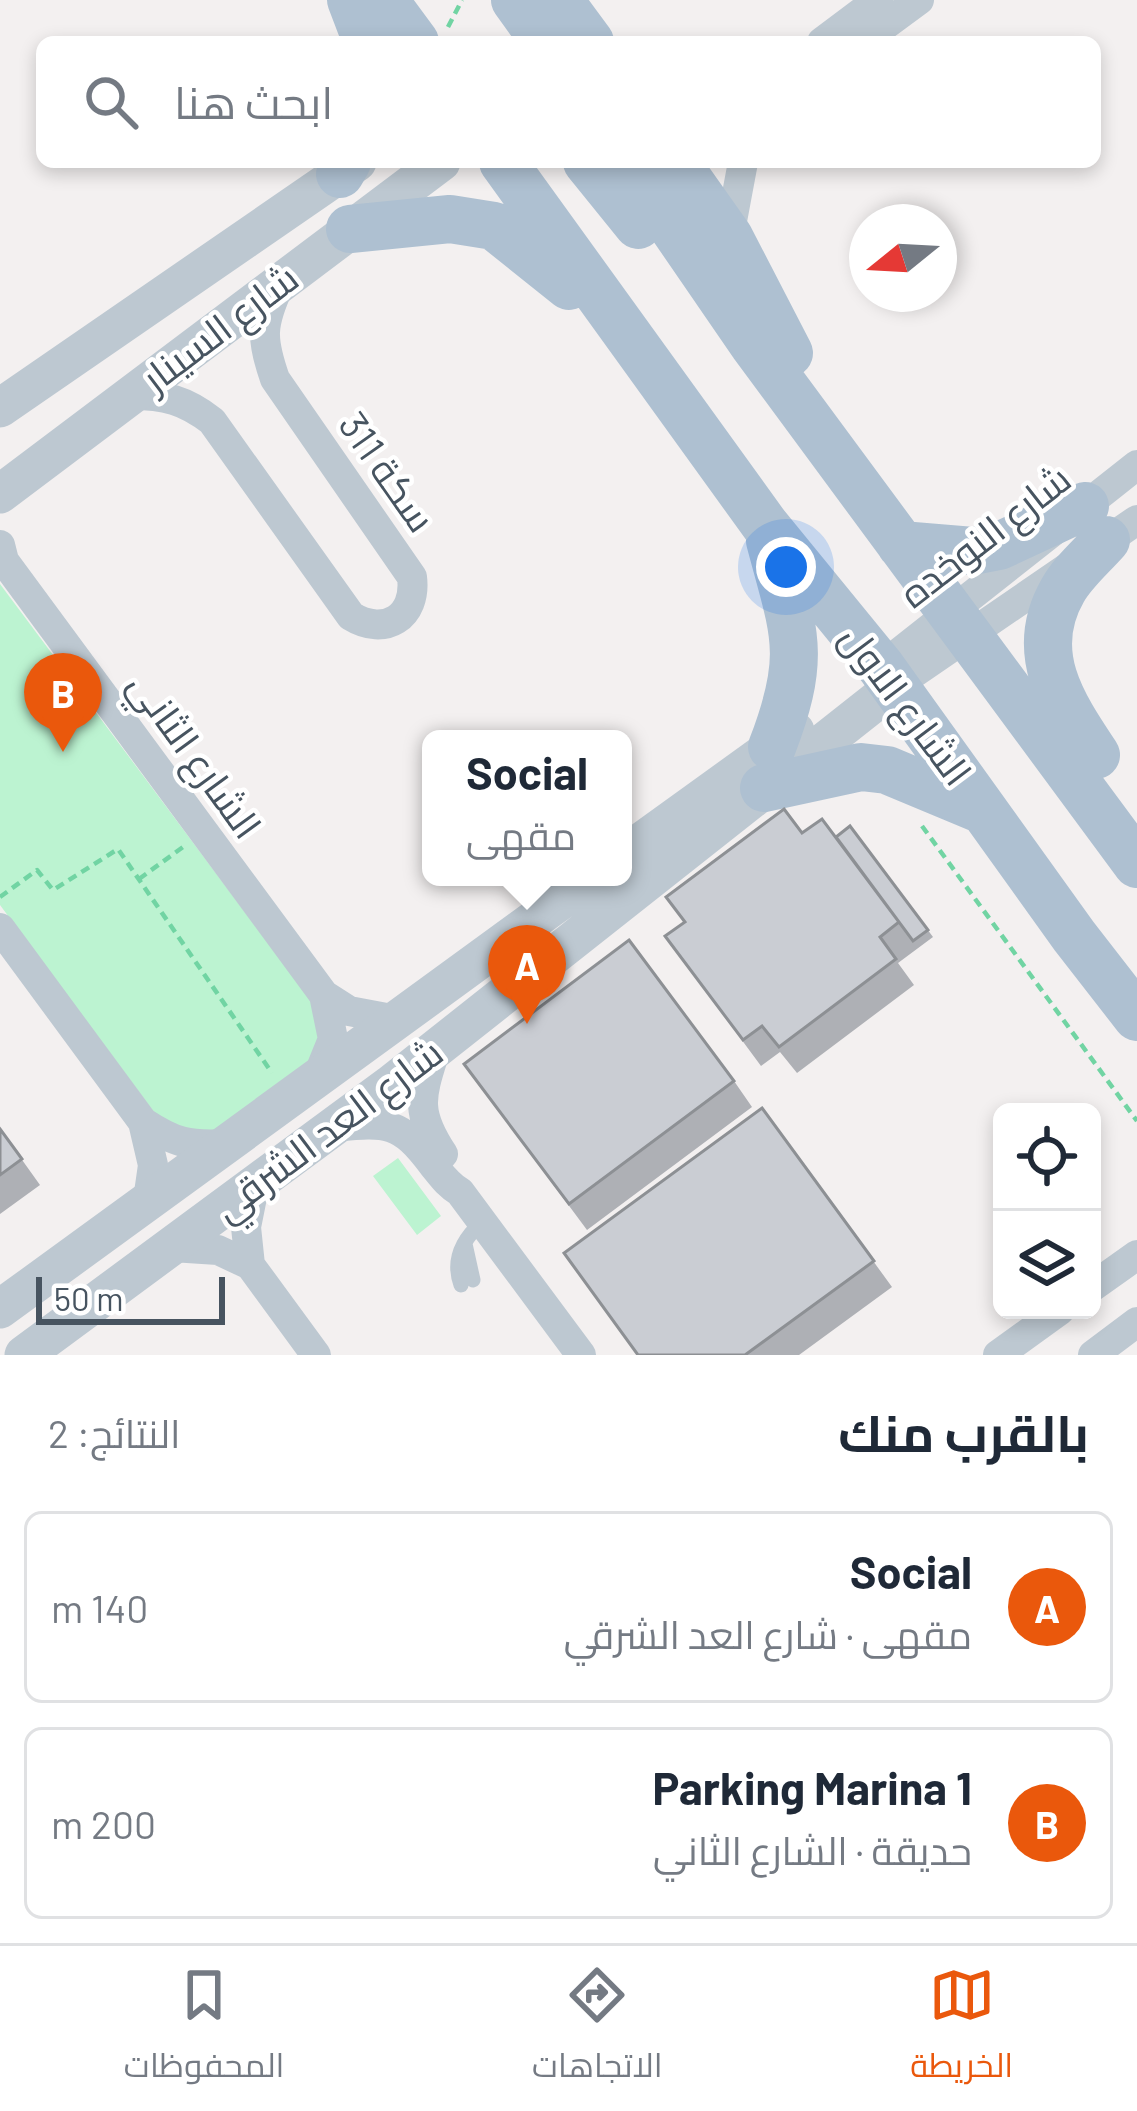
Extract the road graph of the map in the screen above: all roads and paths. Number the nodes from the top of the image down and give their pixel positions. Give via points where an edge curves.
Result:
1 (351, 0) edge
2 (384, 0) edge
3 (462, 0) edge
4 (514, 0) edge
5 (559, 0) edge
6 (878, 0) edge
7 (919, 0) edge
8 (431, 35) edge
9 (365, 36) edge
10 (514, 36) edge
11 (541, 36) edge
12 (586, 36) edge
13 (830, 36) edge
14 (870, 36) edge
15 (345, 168) edge
16 (433, 168) edge
17 (507, 168) edge
18 (592, 168) edge
19 (632, 168) edge
20 (680, 168) edge
21 (742, 168) edge
22 (350, 229) junction
23 (729, 237) junction
24 (279, 286) junction
25 (624, 333) junction
26 (754, 344) junction
27 (131, 395) junction
28 (0, 408) edge
29 (837, 455) junction
30 (1137, 465) edge
31 (1, 496) edge
32 (1109, 522) edge
33 (765, 525) junction
34 (901, 545) junction
35 (1, 555) edge
36 (962, 622) junction
37 (888, 676) junction
38 (768, 767) junction
39 (984, 810) junction
40 (914, 816) dead end
41 (204, 832) junction
42 (1137, 840) edge
43 (632, 850) edge
44 (1137, 865) edge
45 (139, 879) junction
46 (632, 882) edge
47 (581, 886) edge
48 (627, 886) edge
49 (0, 897) edge
50 (0, 928) edge
51 (324, 995) junction
52 (1137, 1017) edge
53 (397, 1020) junction
54 (436, 1048) junction
55 (304, 1087) junction
56 (1137, 1120) edge
57 (143, 1122) junction
58 (334, 1127) junction
59 (226, 1144) junction
60 (254, 1187) junction
61 (460, 1192) junction
62 (148, 1200) junction
63 (473, 1233) junction
64 (172, 1247) junction
65 (1137, 1255) edge
66 (250, 1265) junction
67 (1101, 1281) edge
68 (467, 1282) dead end
69 (0, 1309) edge
70 (1048, 1319) edge
71 (1137, 1322) edge
72 (24, 1355) edge
73 (316, 1355) edge
74 (581, 1355) edge
75 (998, 1355) edge
76 (1093, 1355) edge

1 - 9 main road
2 - 8 main road
3 - 8 path
4 - 10 street
4 - 11 main road
5 - 12 main road
6 - 13 street
7 - 14 street
15 - 28 street, شارع السينار
16 - 22 street, شارع السينار
17 - 25 main road, الشارع الاول
18 - 26 main road via 699,301
19 - 26 main road
20 - 23 main road
21 - 23 street
22 - 24 street, شارع السينار
22 - 25 main road via 450,219 494,226
23 - 29 main road
24 - 27 street, شارع السينار
24 - 27 street, سكة 311 via 264,318 274,379 412,577 414,596 387,625 368,627 351,616 212,422 189,403
25 - 33 main road, الشارع الاول
26 - 29 main road
27 - 31 street, شارع السينار
29 - 34 main road
30 - 32 street, شارع النوخده
32 - 34 main road via 973,551
32 - 36 street, شارع النوخده
32 - 42 main road via 1062,591 1048,662 1061,704 1102,764
33 - 37 main road, الشارع الاول
33 - 38 main road via 796,655
34 - 36 main road
35 - 41 street, الشارع الثاني
36 - 37 street, شارع العد الشرقي
36 - 44 main road
37 - 38 street, شارع العد الشرقي
37 - 39 main road, الشارع الاول
38 - 39 main road via 874,769
38 - 43 street, شارع العد الشرقي
38 - 46 street, شارع العد الشرقي
39 - 52 main road, الشارع الاول
40 - 56 path
41 - 45 path
41 - 51 street, الشارع الثاني
45 - 49 path via 118,848 53,890 37,870
45 - 55 path
47 - 53 street, شارع العد الشرقي
48 - 54 street, شارع العد الشرقي
50 - 57 street
51 - 53 street via 349,1011
51 - 55 street via 333,1040
53 - 55 street, شارع العد الشرقي
54 - 58 street, شارع العد الشرقي
54 - 61 street via 421,1112
55 - 59 street, شارع العد الشرقي
57 - 59 street via 171,1140
57 - 62 street via 153,1165
58 - 60 street, شارع العد الشرقي
58 - 61 street via 402,1130
59 - 62 street, شارع العد الشرقي
60 - 64 street, شارع العد الشرقي
60 - 66 street
61 - 63 street
62 - 69 street, شارع العد الشرقي
63 - 68 lane via 457,1259
63 - 74 street
64 - 66 street via 218,1250
64 - 72 street, شارع العد الشرقي
65 - 67 street
66 - 73 street
70 - 75 street
71 - 76 street

